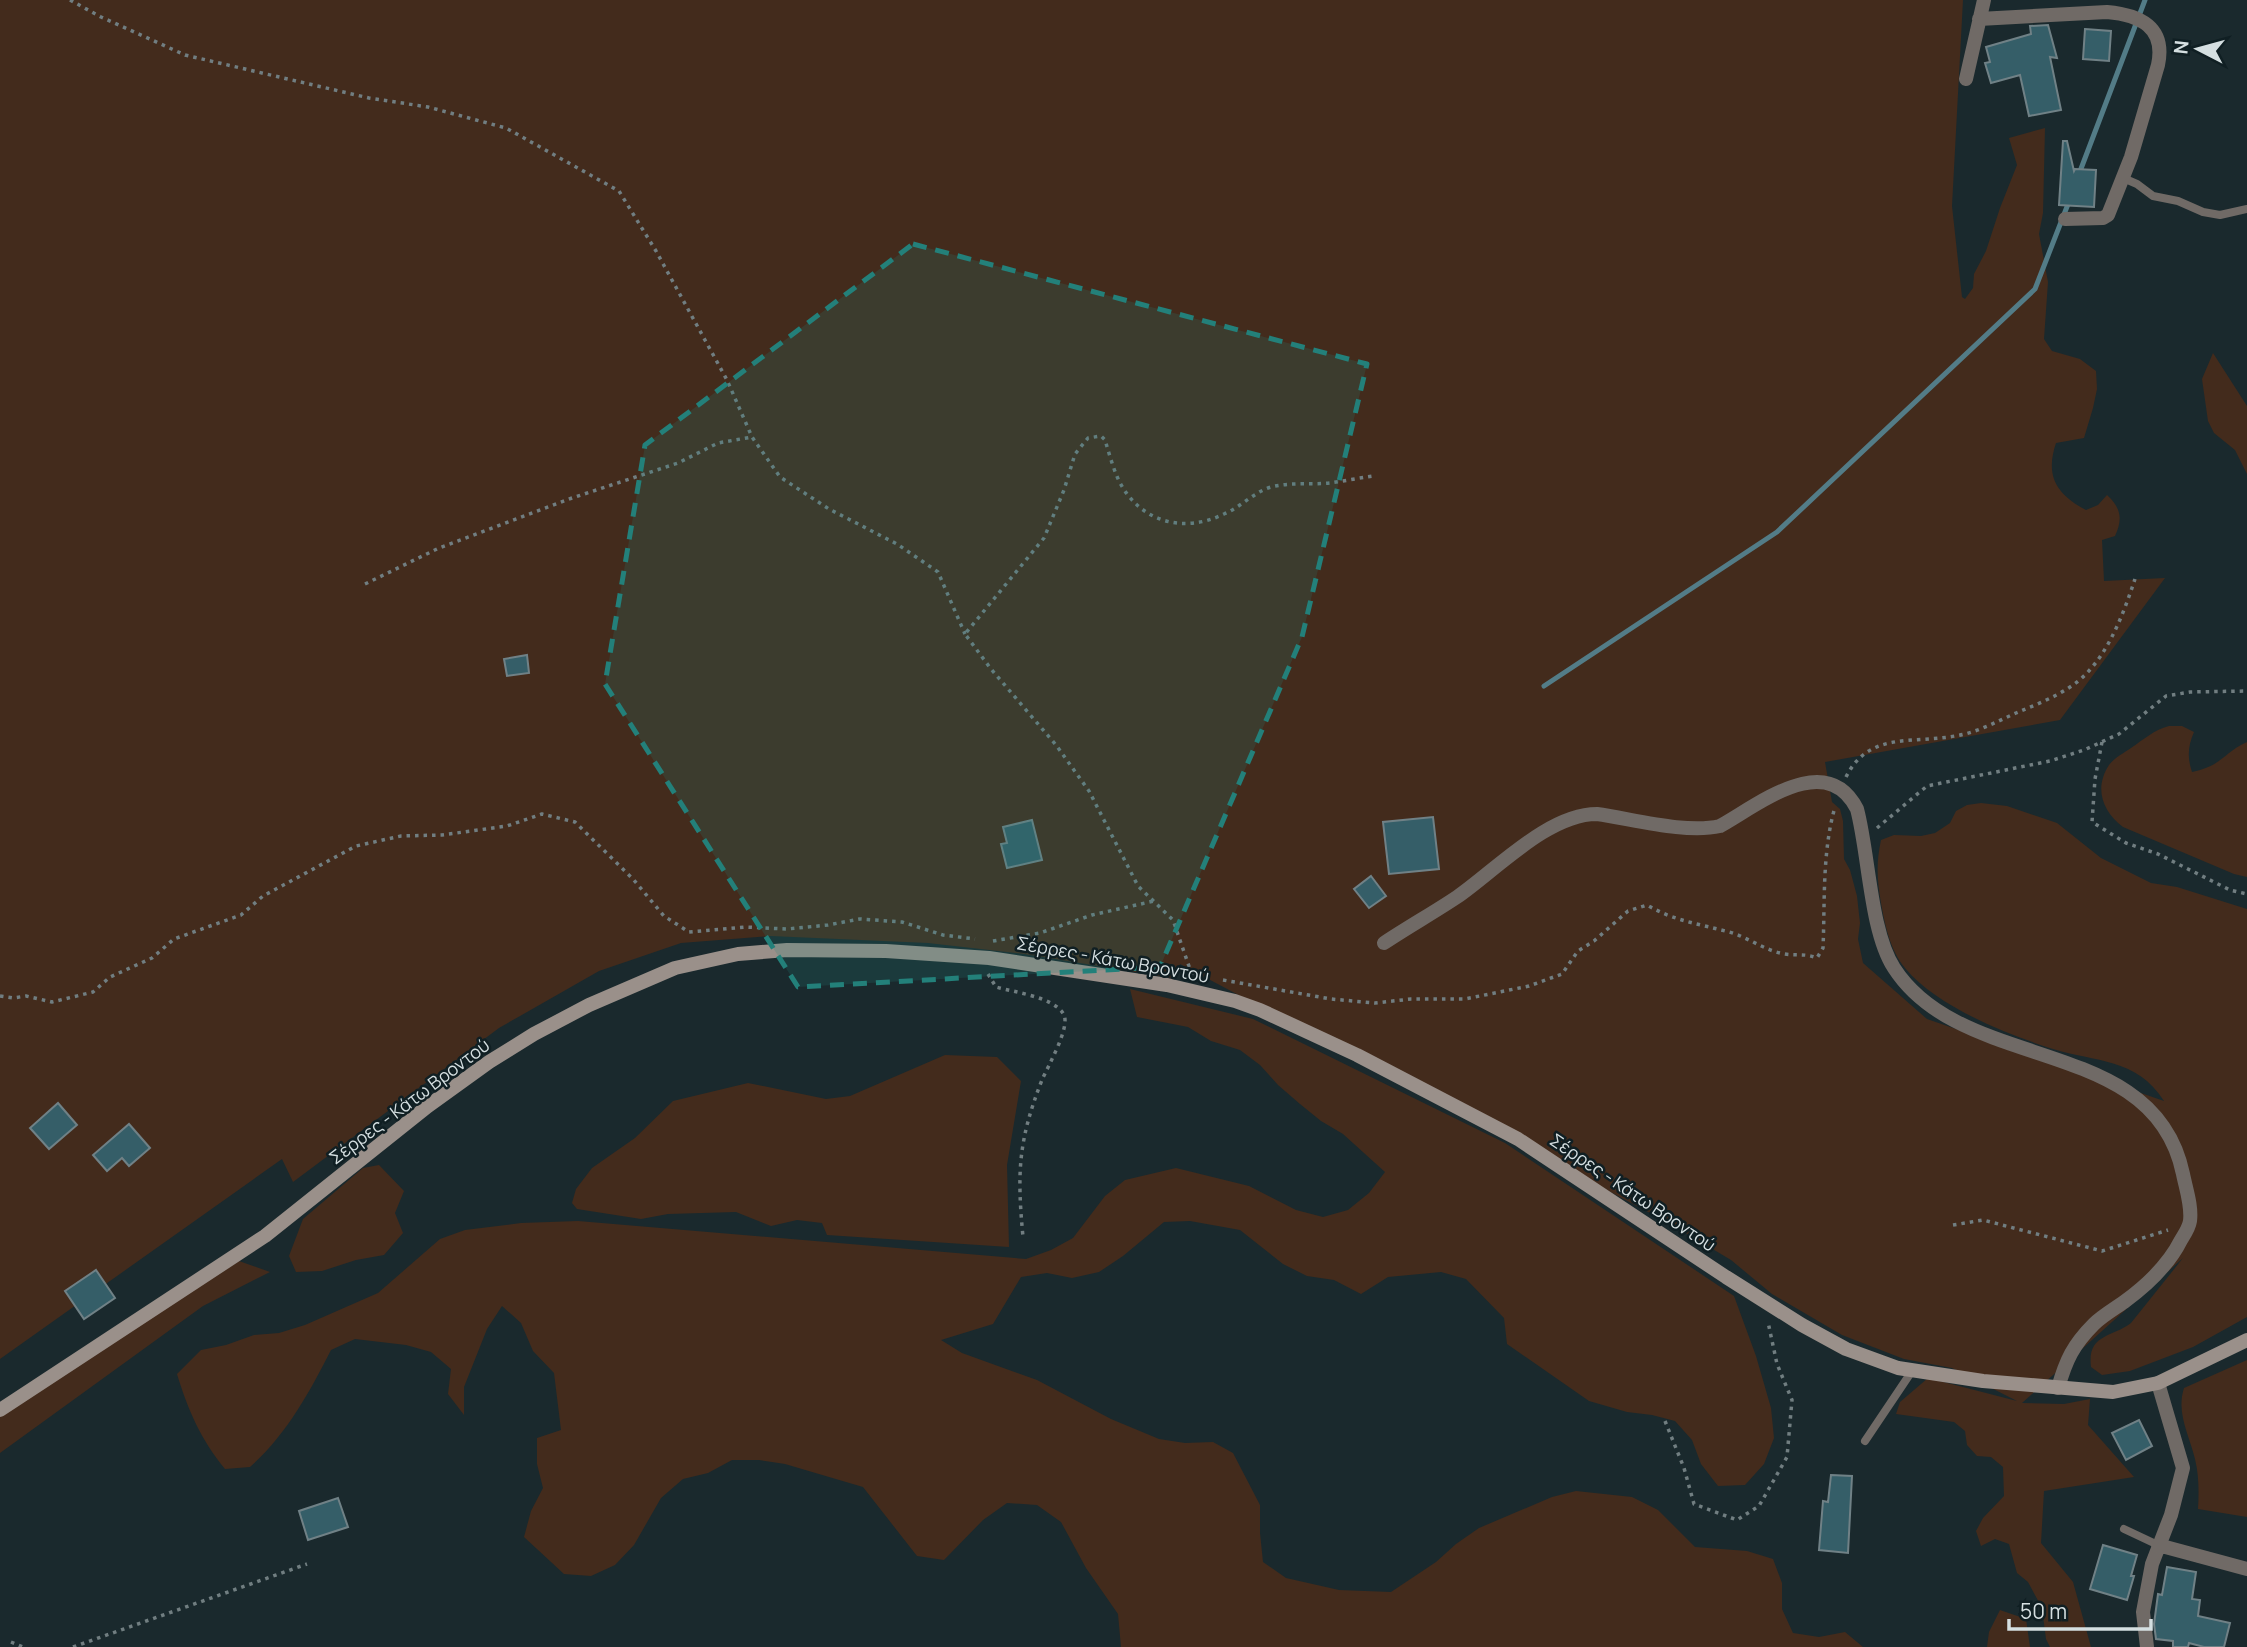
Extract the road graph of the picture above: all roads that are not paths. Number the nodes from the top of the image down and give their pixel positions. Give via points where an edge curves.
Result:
1 (1984, 0) edge
2 (2126, 7) edge
3 (1979, 19) junction
4 (1966, 79) dead end
5 (2123, 178) junction
6 (2247, 209) edge
7 (2065, 219) dead end
8 (1384, 943) dead end
9 (2247, 1340) edge
10 (1912, 1371) junction
11 (2158, 1383) junction
12 (2058, 1388) junction
13 (0, 1410) edge
14 (1865, 1441) dead end
15 (2124, 1529) dead end
16 (2158, 1545) junction
17 (2247, 1569) edge
18 (2147, 1647) edge

1 - 3 street
2 - 3 street
2 - 5 street via 2152,28 2160,51
3 - 4 street
5 - 6 lane via 2154,196 2203,212 2220,215
5 - 7 street via 2108,215
8 - 12 street via 1457,897 1519,850 1583,814 1712,828 1787,788 1809,782 1841,788 1857,808 1883,947 1894,969 1926,1005 1965,1028 2108,1079 2154,1113 2180,1159 2190,1223 2177,1248 2140,1290 2094,1323 2066,1359
9 - 11 street, Σέρρες - Κάτω Βροντού
10 - 12 street, Σέρρες - Κάτω Βροντού
10 - 13 street, Σέρρες - Κάτω Βροντού via 1846,1349 1765,1303 1518,1139 1286,1021 1235,1001 1167,985 989,958 787,950 738,954 675,968 534,1034 428,1106 265,1236
10 - 14 lane
11 - 12 street, Σέρρες - Κάτω Βροντού via 2113,1392
11 - 16 street via 2183,1468
15 - 16 lane
16 - 17 street
16 - 18 street via 2144,1602

